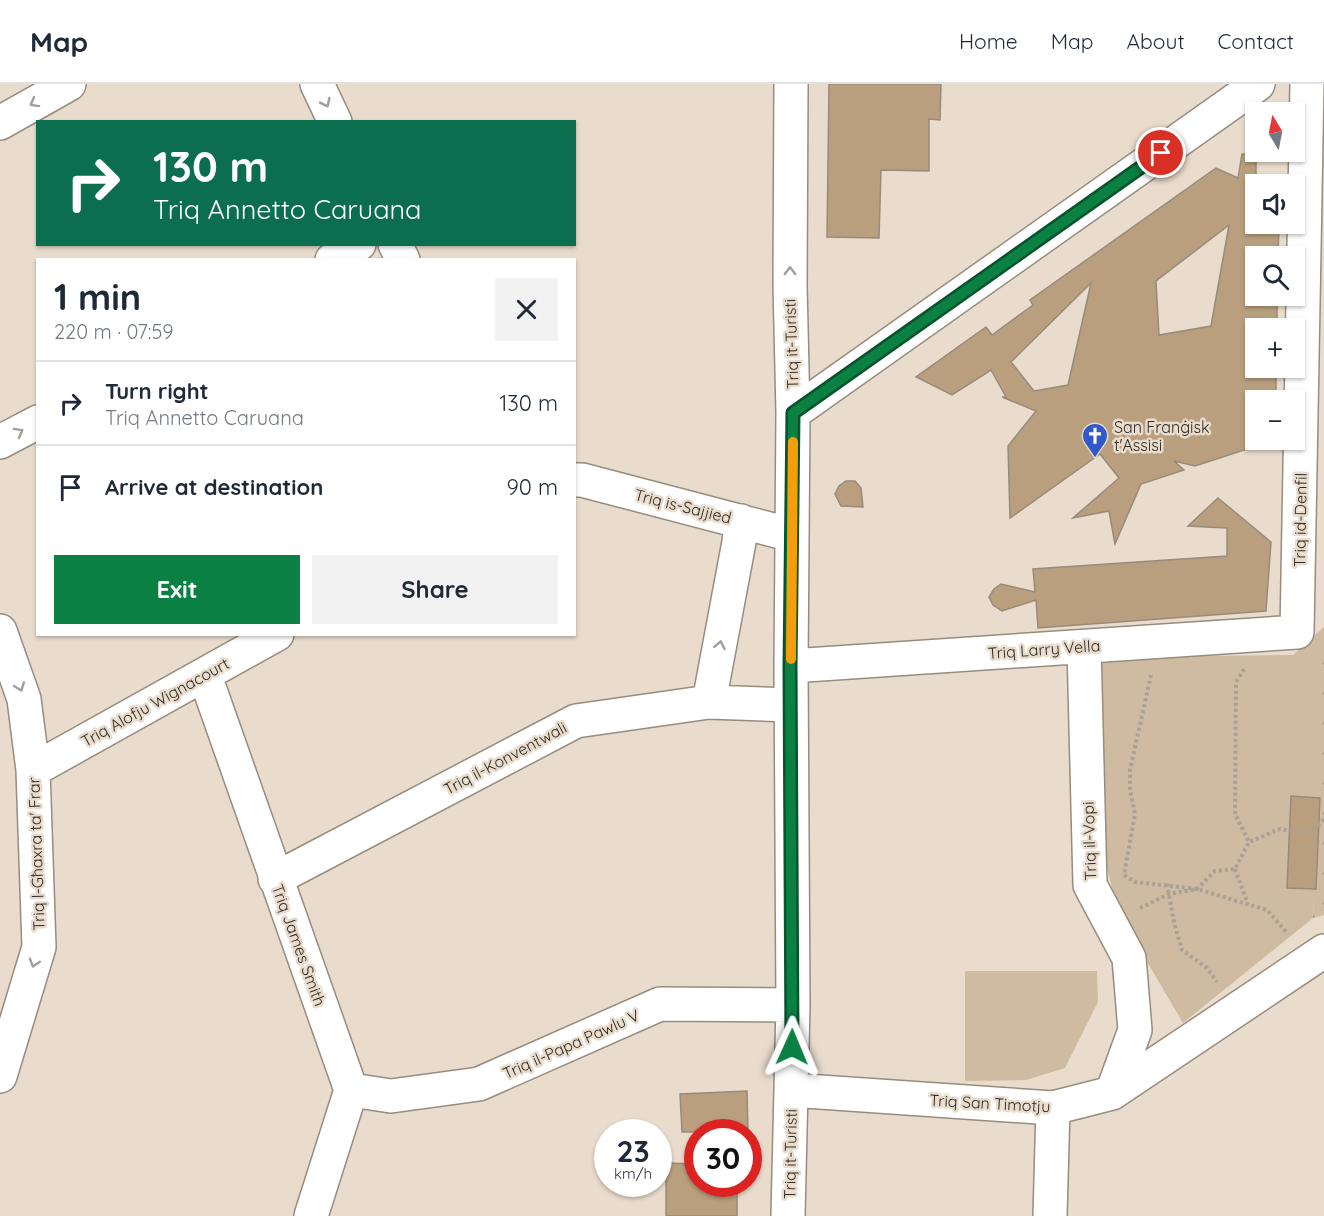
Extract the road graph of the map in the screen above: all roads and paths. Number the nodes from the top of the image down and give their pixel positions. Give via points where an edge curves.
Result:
1 (69, 84) edge
2 (317, 84) edge
3 (792, 84) edge
4 (1258, 84) edge
5 (1307, 84) edge
6 (334, 120) edge
7 (0, 123) edge
8 (356, 246) edge
9 (335, 258) edge
10 (793, 413) junction
11 (36, 423) edge
12 (0, 442) edge
13 (576, 480) edge
14 (741, 521) junction
15 (792, 535) junction
16 (0, 632) edge
17 (1282, 633) junction
18 (274, 636) edge
19 (1158, 642) junction
20 (1084, 646) junction
21 (790, 666) junction
22 (205, 676) junction
23 (709, 702) junction
24 (791, 705) junction
25 (33, 770) junction
26 (1324, 819) edge
27 (1250, 842) junction
28 (1234, 869) junction
29 (275, 879) junction
30 (1167, 884) junction
31 (1197, 889) junction
32 (1169, 894) junction
33 (1248, 904) junction
34 (1110, 923) junction
35 (1324, 951) edge
36 (1294, 971) junction
37 (793, 1005) junction
38 (1236, 1010) junction
39 (0, 1076) edge
40 (351, 1090) junction
41 (791, 1090) junction
42 (1112, 1093) junction
43 (1053, 1108) junction
44 (311, 1216) edge
45 (788, 1216) edge
46 (1050, 1216) edge

1 -> 7 street
2 -> 6 street
10 -> 3 street, Triq it-Turisti
4 - 10 street
5 - 17 street, Triq id-Denfil
8 - 9 street
10 - 15 street, Triq it-Turisti
12 -> 11 street
13 - 14 street, Triq is-Sajjied
14 - 15 street, Triq is-Sajjied
23 -> 14 street
15 - 21 street, Triq it-Turisti
16 -> 25 street, Triq l-Għaxra ta' Frar via 24,699
17 - 19 street, Triq Larry Vella
17 - 27 path via 1236,682 1235,814
18 - 22 street, Triq Alofju Wignacourt
19 - 20 street, Triq Larry Vella
19 - 30 path via 1130,770 1136,814 1124,875 1135,882
20 - 21 street, Triq Larry Vella
20 - 34 street, Triq il-Vopi via 1090,885
21 - 24 street, Triq it-Turisti
22 - 25 street, Triq Alofju Wignacourt
22 - 29 street, Triq James Smith
23 - 24 street, Triq il-Konventwali
23 - 29 street, Triq il-Konventwali via 576,721
24 - 37 street, Triq it-Turisti
25 -> 39 street, Triq l-Għaxra ta' Frar via 39,947
26 - 27 path via 1302,833 1280,829
27 - 28 path
28 - 31 path via 1215,871
28 - 33 path
29 - 40 street, Triq James Smith
30 - 31 path
30 - 32 path
31 - 32 path
31 - 33 path
32 - 34 path
32 - 38 path via 1182,950 1207,968
33 - 36 path via 1267,910 1288,932
34 - 42 street, Triq il-Vopi via 1130,958 1135,1030
35 - 36 street, Triq San Timotju
36 - 38 street, Triq San Timotju
37 - 40 street, Triq il-Papa Pawlu V via 660,1004 479,1084 391,1096
37 - 41 street, Triq it-Turisti
38 - 42 street, Triq San Timotju
40 - 44 street
41 - 43 street, Triq San Timotju
41 - 45 street, Triq it-Turisti
42 - 43 street, Triq San Timotju
43 - 46 street

